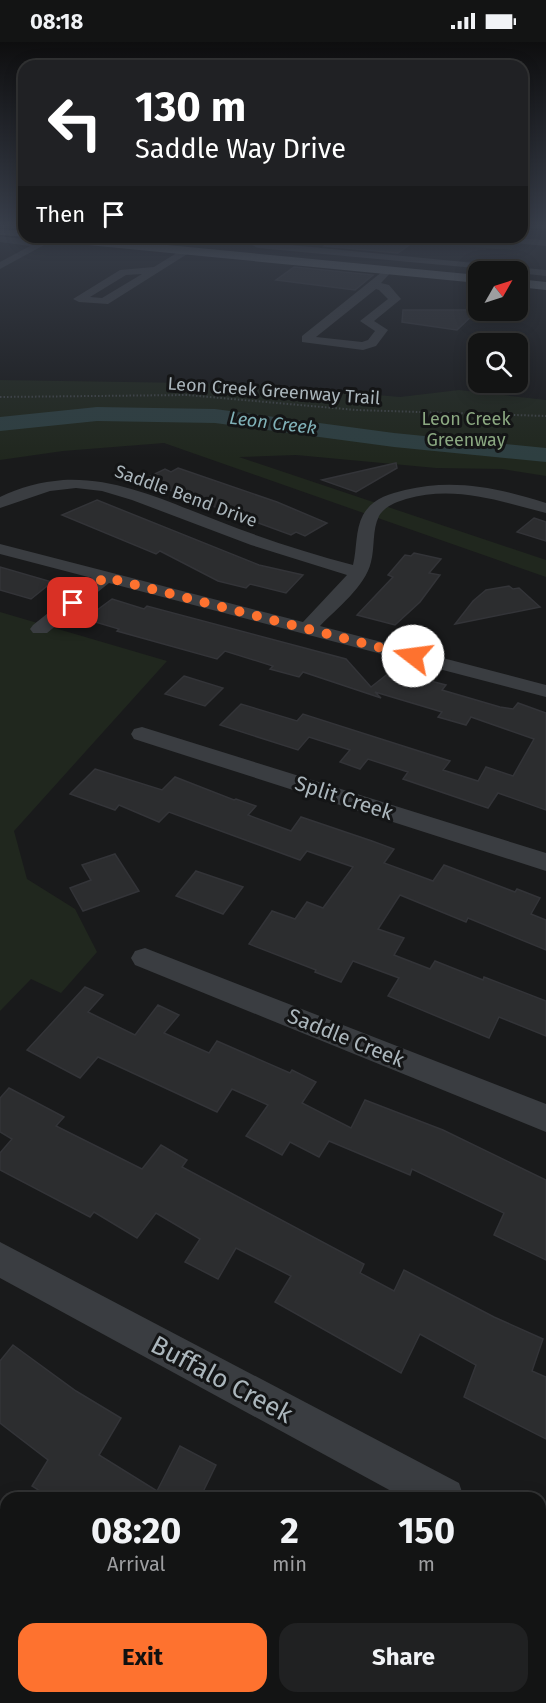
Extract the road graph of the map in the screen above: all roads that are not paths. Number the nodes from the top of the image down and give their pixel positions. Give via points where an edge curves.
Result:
1 (351, 304) edge
2 (389, 304) edge
3 (0, 503) edge
4 (546, 508) edge
5 (0, 549) edge
6 (358, 572) junction
7 (105, 577) junction
8 (40, 629) dead end
9 (307, 629) junction
10 (544, 686) edge
11 (142, 734) dead end
12 (546, 862) edge
13 (145, 958) dead end
14 (546, 1118) edge
15 (0, 1259) edge
16 (433, 1492) edge

1 - 2 street via 306,339 363,346 372,343 382,330 366,321
3 - 6 street, Saddle Bend Drive via 43,487 102,486 288,553
4 - 6 street via 466,488 434,488 394,497 370,517 365,557
5 - 7 street
6 - 9 street
7 - 8 street
7 - 9 street
9 - 10 street
11 - 12 street, Split Creek
13 - 14 street, Saddle Creek
15 - 16 street, Buffalo Creek

